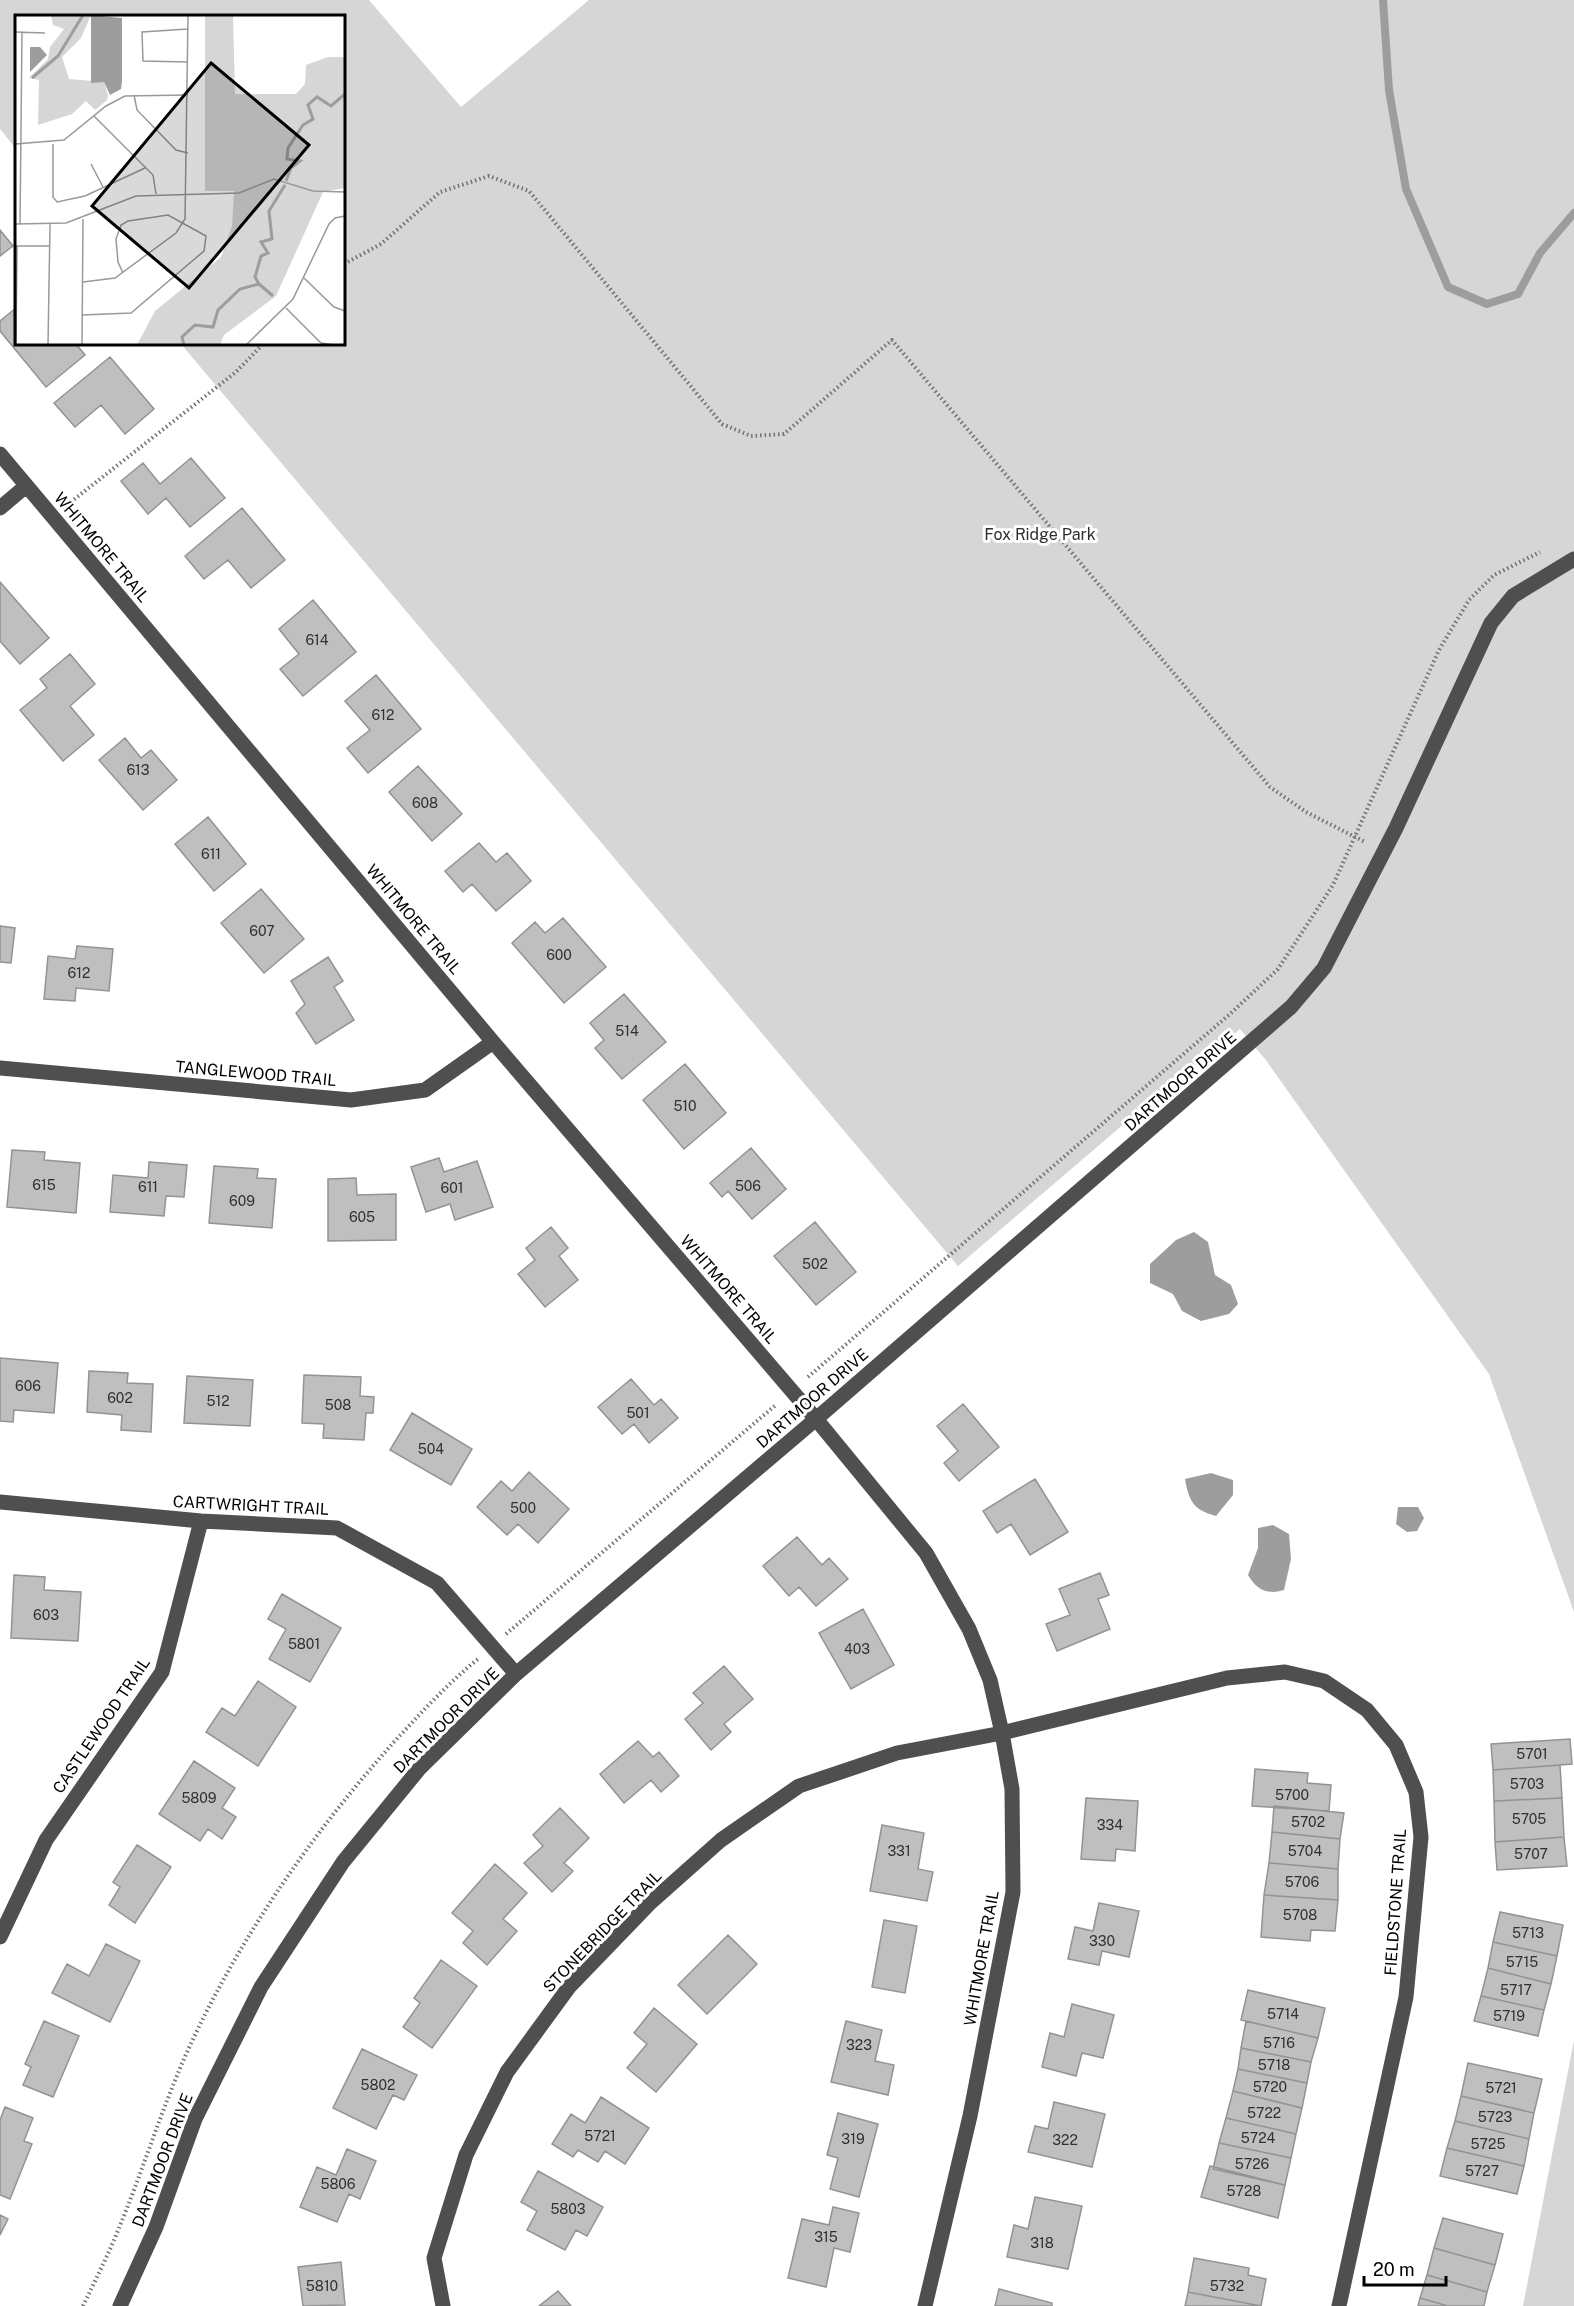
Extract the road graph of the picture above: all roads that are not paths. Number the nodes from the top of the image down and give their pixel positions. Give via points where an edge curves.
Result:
1 (0, 454) edge
2 (26, 486) junction
3 (0, 508) edge
4 (1574, 559) edge
5 (493, 1042) junction
6 (0, 1068) edge
7 (816, 1419) junction
8 (0, 1502) edge
9 (201, 1521) junction
10 (516, 1674) junction
11 (1002, 1733) junction
12 (0, 1937) edge
13 (120, 2306) edge
14 (443, 2306) edge
15 (925, 2306) edge
16 (1339, 2306) edge

1 - 2 street, WHITMORE TRAIL
2 - 3 street
2 - 5 street, WHITMORE TRAIL
4 - 7 street, DARTMOOR DRIVE via 1513,596 1491,623 1384,851 1324,968 1291,1007
5 - 6 street, TANGLEWOOD TRAIL via 424,1090 351,1100
5 - 7 street, WHITMORE TRAIL
7 - 10 street, DARTMOOR DRIVE
7 - 11 street, WHITMORE TRAIL via 926,1553 969,1629 990,1680
8 - 9 street, CARTWRIGHT TRAIL
9 - 10 street, CARTWRIGHT TRAIL via 337,1528 437,1583
9 - 12 street, CASTLEWOOD TRAIL via 162,1672 46,1840
10 - 13 street, DARTMOOR DRIVE via 412,1777 343,1862 261,1986 195,2120 156,2227
11 - 14 street, STONEBRIDGE TRAIL via 897,1753 799,1786 721,1840 649,1904 569,1987 507,2072 466,2156 434,2258
11 - 15 street, WHITMORE TRAIL via 1012,1789 1013,1892 970,2116
11 - 16 street, FIELDSTONE TRAIL via 1227,1678 1285,1672 1324,1681 1367,1710 1396,1745 1416,1792 1421,1837 1407,1986

